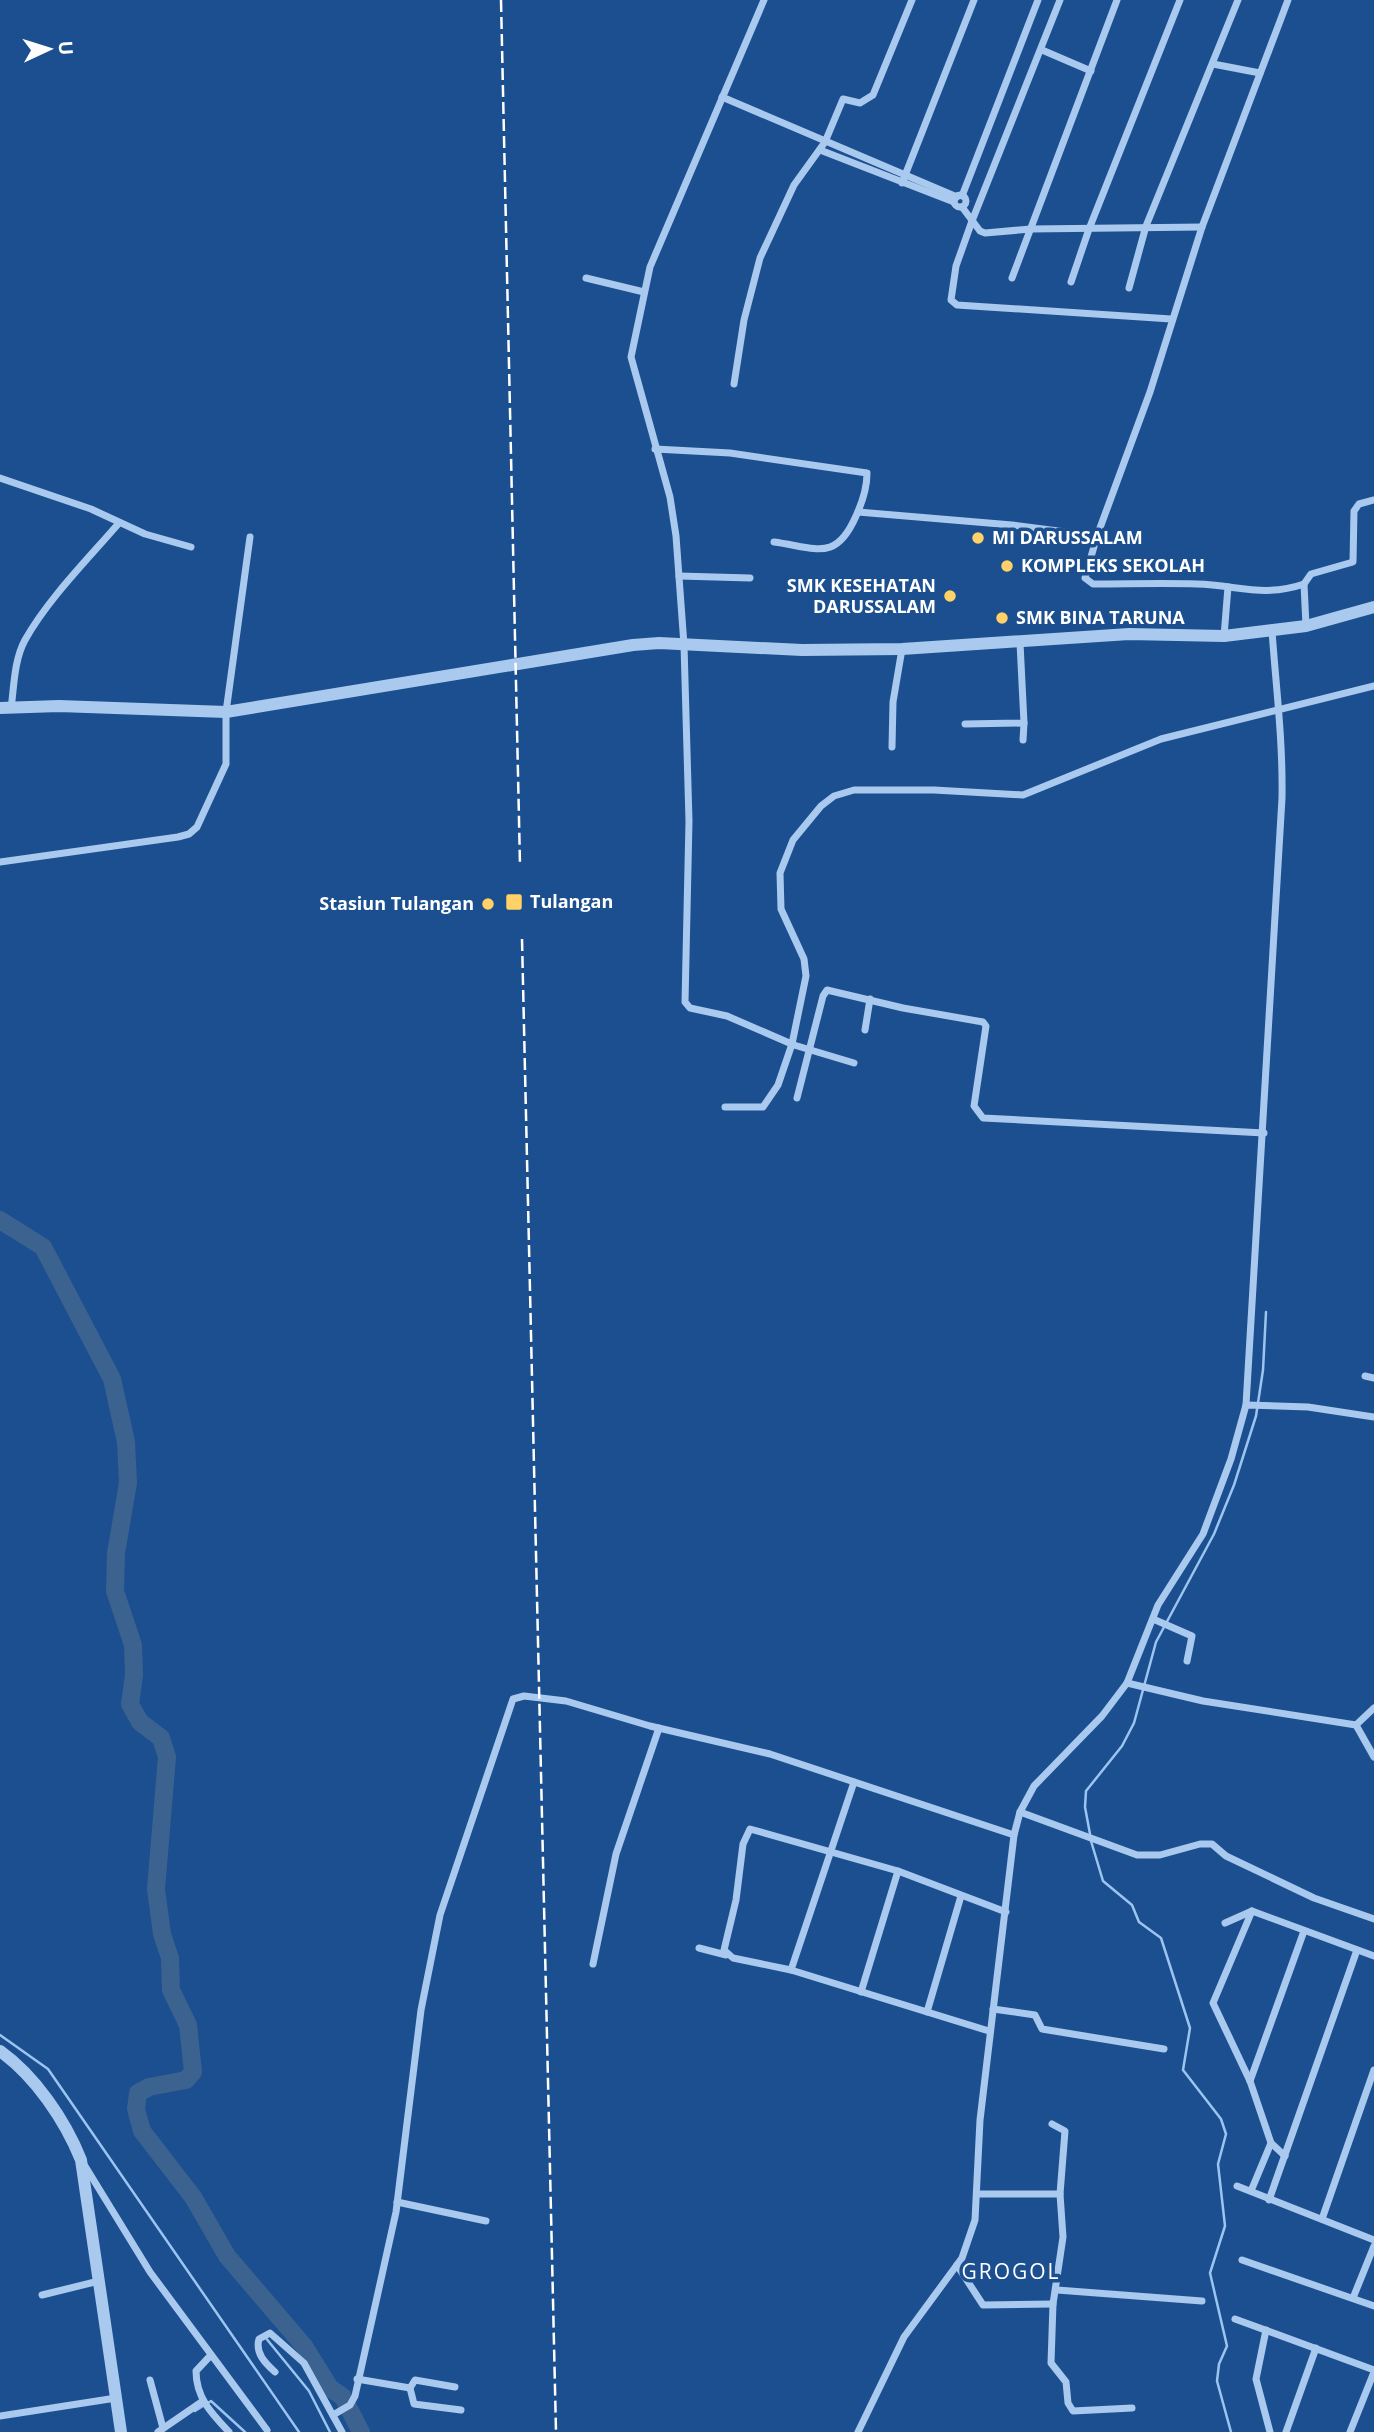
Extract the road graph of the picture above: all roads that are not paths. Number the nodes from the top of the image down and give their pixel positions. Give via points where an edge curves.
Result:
1 (764, 0) edge
2 (912, 0) edge
3 (974, 0) edge
4 (1038, 0) edge
5 (1060, 0) edge
6 (1117, 0) edge
7 (1180, 0) edge
8 (1238, 0) edge
9 (1288, 0) edge
10 (1042, 50) junction
11 (1213, 64) junction
12 (1091, 71) junction
13 (1260, 73) junction
14 (722, 97) junction
15 (825, 142) junction
16 (820, 150) junction
17 (866, 160) junction
18 (863, 168) junction
19 (903, 179) junction
20 (958, 198) junction
21 (972, 221) junction
22 (1146, 226) junction
23 (1202, 227) junction
24 (1031, 229) junction
25 (1089, 229) junction
26 (586, 278) dead end
27 (1012, 278) dead end
28 (1071, 282) dead end
29 (1129, 288) dead end
30 (644, 292) junction
31 (1171, 319) junction
32 (734, 384) dead end
33 (655, 449) junction
34 (0, 478) edge
35 (1374, 500) edge
36 (858, 512) junction
37 (119, 523) junction
38 (1097, 536) junction
39 (250, 537) dead end
40 (774, 542) dead end
41 (191, 547) dead end
42 (679, 576) junction
43 (750, 578) dead end
44 (1304, 584) junction
45 (1228, 587) junction
46 (1374, 607) edge
47 (1306, 626) junction
48 (1272, 631) junction
49 (1224, 635) junction
50 (1020, 643) junction
51 (684, 645) junction
52 (902, 649) junction
53 (1374, 686) edge
54 (5, 708) edge
55 (1277, 710) junction
56 (226, 712) junction
57 (1024, 723) junction
58 (965, 724) dead end
59 (1023, 740) dead end
60 (892, 747) dead end
61 (0, 862) edge
62 (870, 999) junction
63 (865, 1030) dead end
64 (793, 1045) junction
65 (807, 1049) junction
66 (854, 1063) dead end
67 (797, 1098) dead end
68 (724, 1107) dead end
69 (1264, 1133) junction
70 (1250, 1405) junction
71 (1374, 1417) edge
72 (1153, 1619) junction
73 (1186, 1661) dead end
74 (1127, 1683) junction
75 (1374, 1708) edge
76 (1356, 1725) junction
77 (659, 1728) junction
78 (1374, 1757) edge
79 (854, 1782) junction
80 (1020, 1812) junction
81 (1014, 1835) junction
82 (830, 1852) junction
83 (898, 1871) junction
84 (961, 1896) junction
85 (1252, 1911) junction
86 (1006, 1912) junction
87 (1374, 1919) edge
88 (1225, 1923) dead end
89 (1304, 1931) junction
90 (699, 1948) dead end
91 (1357, 1950) junction
92 (726, 1955) junction
93 (1374, 1956) edge
94 (593, 1964) dead end
95 (791, 1970) junction
96 (861, 1992) junction
97 (993, 2009) junction
98 (927, 2012) junction
99 (989, 2031) junction
100 (1164, 2049) dead end
101 (0, 2051) edge
102 (1374, 2070) edge
103 (1250, 2081) junction
104 (1052, 2124) dead end
105 (1271, 2143) junction
106 (1285, 2156) junction
107 (81, 2160) junction
108 (1237, 2186) dead end
109 (1251, 2191) junction
110 (976, 2194) junction
111 (1060, 2194) junction
112 (1269, 2200) junction
113 (397, 2202) junction
114 (1322, 2219) junction
115 (486, 2221) dead end
116 (1374, 2240) edge
117 (1374, 2246) edge
118 (1242, 2260) dead end
119 (957, 2265) junction
120 (99, 2281) junction
121 (1057, 2290) junction
122 (42, 2295) dead end
123 (1353, 2298) junction
124 (1202, 2301) dead end
125 (1054, 2304) junction
126 (1374, 2306) edge
127 (1235, 2319) dead end
128 (1266, 2330) junction
129 (1316, 2348) junction
130 (211, 2355) junction
131 (1374, 2360) edge
132 (1373, 2370) edge
133 (275, 2372) dead end
134 (357, 2379) junction
135 (150, 2380) dead end
136 (455, 2386) dead end
137 (410, 2388) junction
138 (116, 2398) junction
139 (204, 2402) junction
140 (1132, 2408) dead end
141 (461, 2410) dead end
142 (336, 2414) junction
143 (0, 2416) edge
144 (161, 2430) edge
145 (267, 2430) dead end
146 (121, 2432) edge
147 (229, 2432) edge
148 (342, 2432) edge
149 (858, 2432) edge
150 (1270, 2432) edge
151 (1286, 2432) edge
152 (1350, 2432) edge

1 - 14 street
2 - 15 street via 873,95 860,103 843,99
3 - 19 street
4 - 20 street
5 - 10 street
6 - 12 street
7 - 25 street
8 - 11 street
9 - 13 street
10 - 12 street
10 - 21 street
11 - 13 street
11 - 22 street
12 - 24 street
13 - 23 street
14 - 15 street
14 - 30 street via 650,267
15 - 16 street
15 - 17 street
16 - 18 street
16 - 32 street via 794,185 760,258
17 - 18 street
17 - 19 street
18 - 19 street
19 - 20 street
20 - 21 street via 966,201 962,207
21 - 24 street via 985,233
21 - 31 street via 950,292 957,305
22 - 23 street
22 - 25 street
22 - 29 street
23 - 31 street
24 - 25 street
24 - 27 street
25 - 28 street
26 - 30 street
30 - 33 street via 631,357
31 - 38 street via 1150,392
33 - 36 street via 718,451 866,472
33 - 42 street via 670,497
34 - 37 street
35 - 44 street via 1355,509 1353,562 1311,574
36 - 38 street
36 - 40 street via 847,536 833,547
37 - 41 street
37 - 54 street via 26,639
38 - 45 street via 1086,576 1089,583
39 - 56 street
42 - 43 street
42 - 51 street
44 - 45 street via 1257,592
44 - 47 street
45 - 49 street
46 - 47 street
47 - 48 street
48 - 49 street
48 - 55 street
49 - 50 street via 1129,634
50 - 52 street
50 - 57 street
51 - 52 street
51 - 56 street via 633,645
51 - 64 street via 688,821 685,1002 690,1008 727,1016
52 - 60 street via 893,702
53 - 55 street
54 - 56 street
55 - 64 street via 1113,756 1033,793 1000,796 854,790 834,796 793,840 780,873 781,909 806,968
55 - 69 street via 1282,797
56 - 61 street via 226,764 188,834
57 - 58 street
57 - 59 street
62 - 63 street
62 - 65 street via 825,991
62 - 69 street via 983,1021 986,1026 974,1106 983,1118
64 - 65 street
64 - 68 street via 770,1101 763,1107
65 - 66 street
65 - 67 street
69 - 70 street
70 - 71 street
70 - 72 street via 1203,1534
72 - 73 street via 1192,1636
72 - 74 street
74 - 76 street via 1203,1701
74 - 80 street via 1102,1716 1034,1786
75 - 76 street
76 - 78 street
77 - 79 street via 770,1754
77 - 94 street via 616,1854
77 - 113 street via 566,1701 519,1696 509,1706 440,1915 421,2010
79 - 81 street
79 - 82 street
80 - 81 street
80 - 87 street via 1137,1855 1212,1844 1226,1856 1314,1898
81 - 86 street
82 - 83 street
82 - 92 street via 750,1829 743,1844
82 - 95 street
83 - 84 street
83 - 96 street
84 - 86 street
84 - 98 street
85 - 88 street
85 - 89 street
85 - 103 street via 1213,2003
86 - 97 street
89 - 91 street
89 - 103 street
90 - 92 street
91 - 93 street
91 - 106 street
92 - 95 street
95 - 96 street
96 - 98 street
97 - 99 street
97 - 100 street via 1035,2015 1042,2029
98 - 99 street
99 - 110 street
101 - 107 street via 36,2086
102 - 114 street
103 - 105 street
104 - 111 street via 1065,2131
105 - 106 street
105 - 109 street
106 - 112 street
107 - 120 street
107 - 130 street via 150,2272
108 - 109 street
109 - 112 street
110 - 111 street
110 - 119 street via 975,2220
111 - 121 street via 1063,2238
112 - 114 street
113 - 115 street
113 - 134 street via 372,2329
114 - 116 street
117 - 123 street
118 - 123 street
119 - 125 street via 983,2305
119 - 149 street via 900,2344
120 - 122 street
120 - 138 street
121 - 124 street
121 - 125 street
123 - 126 street
125 - 140 street via 1051,2364 1066,2382 1070,2408 1079,2412
127 - 128 street
128 - 129 street
128 - 150 street via 1256,2379
129 - 132 street
129 - 151 street
130 - 139 street via 196,2371 197,2389
130 - 145 street
131 - 132 street
132 - 152 street
133 - 142 street via 260,2354 259,2339 267,2334 276,2336 304,2363
134 - 137 street
134 - 142 street via 350,2405
135 - 144 street
136 - 137 street via 419,2380
137 - 141 street via 416,2404
138 - 143 street
138 - 146 street
139 - 144 street
139 - 147 street
142 - 148 street

